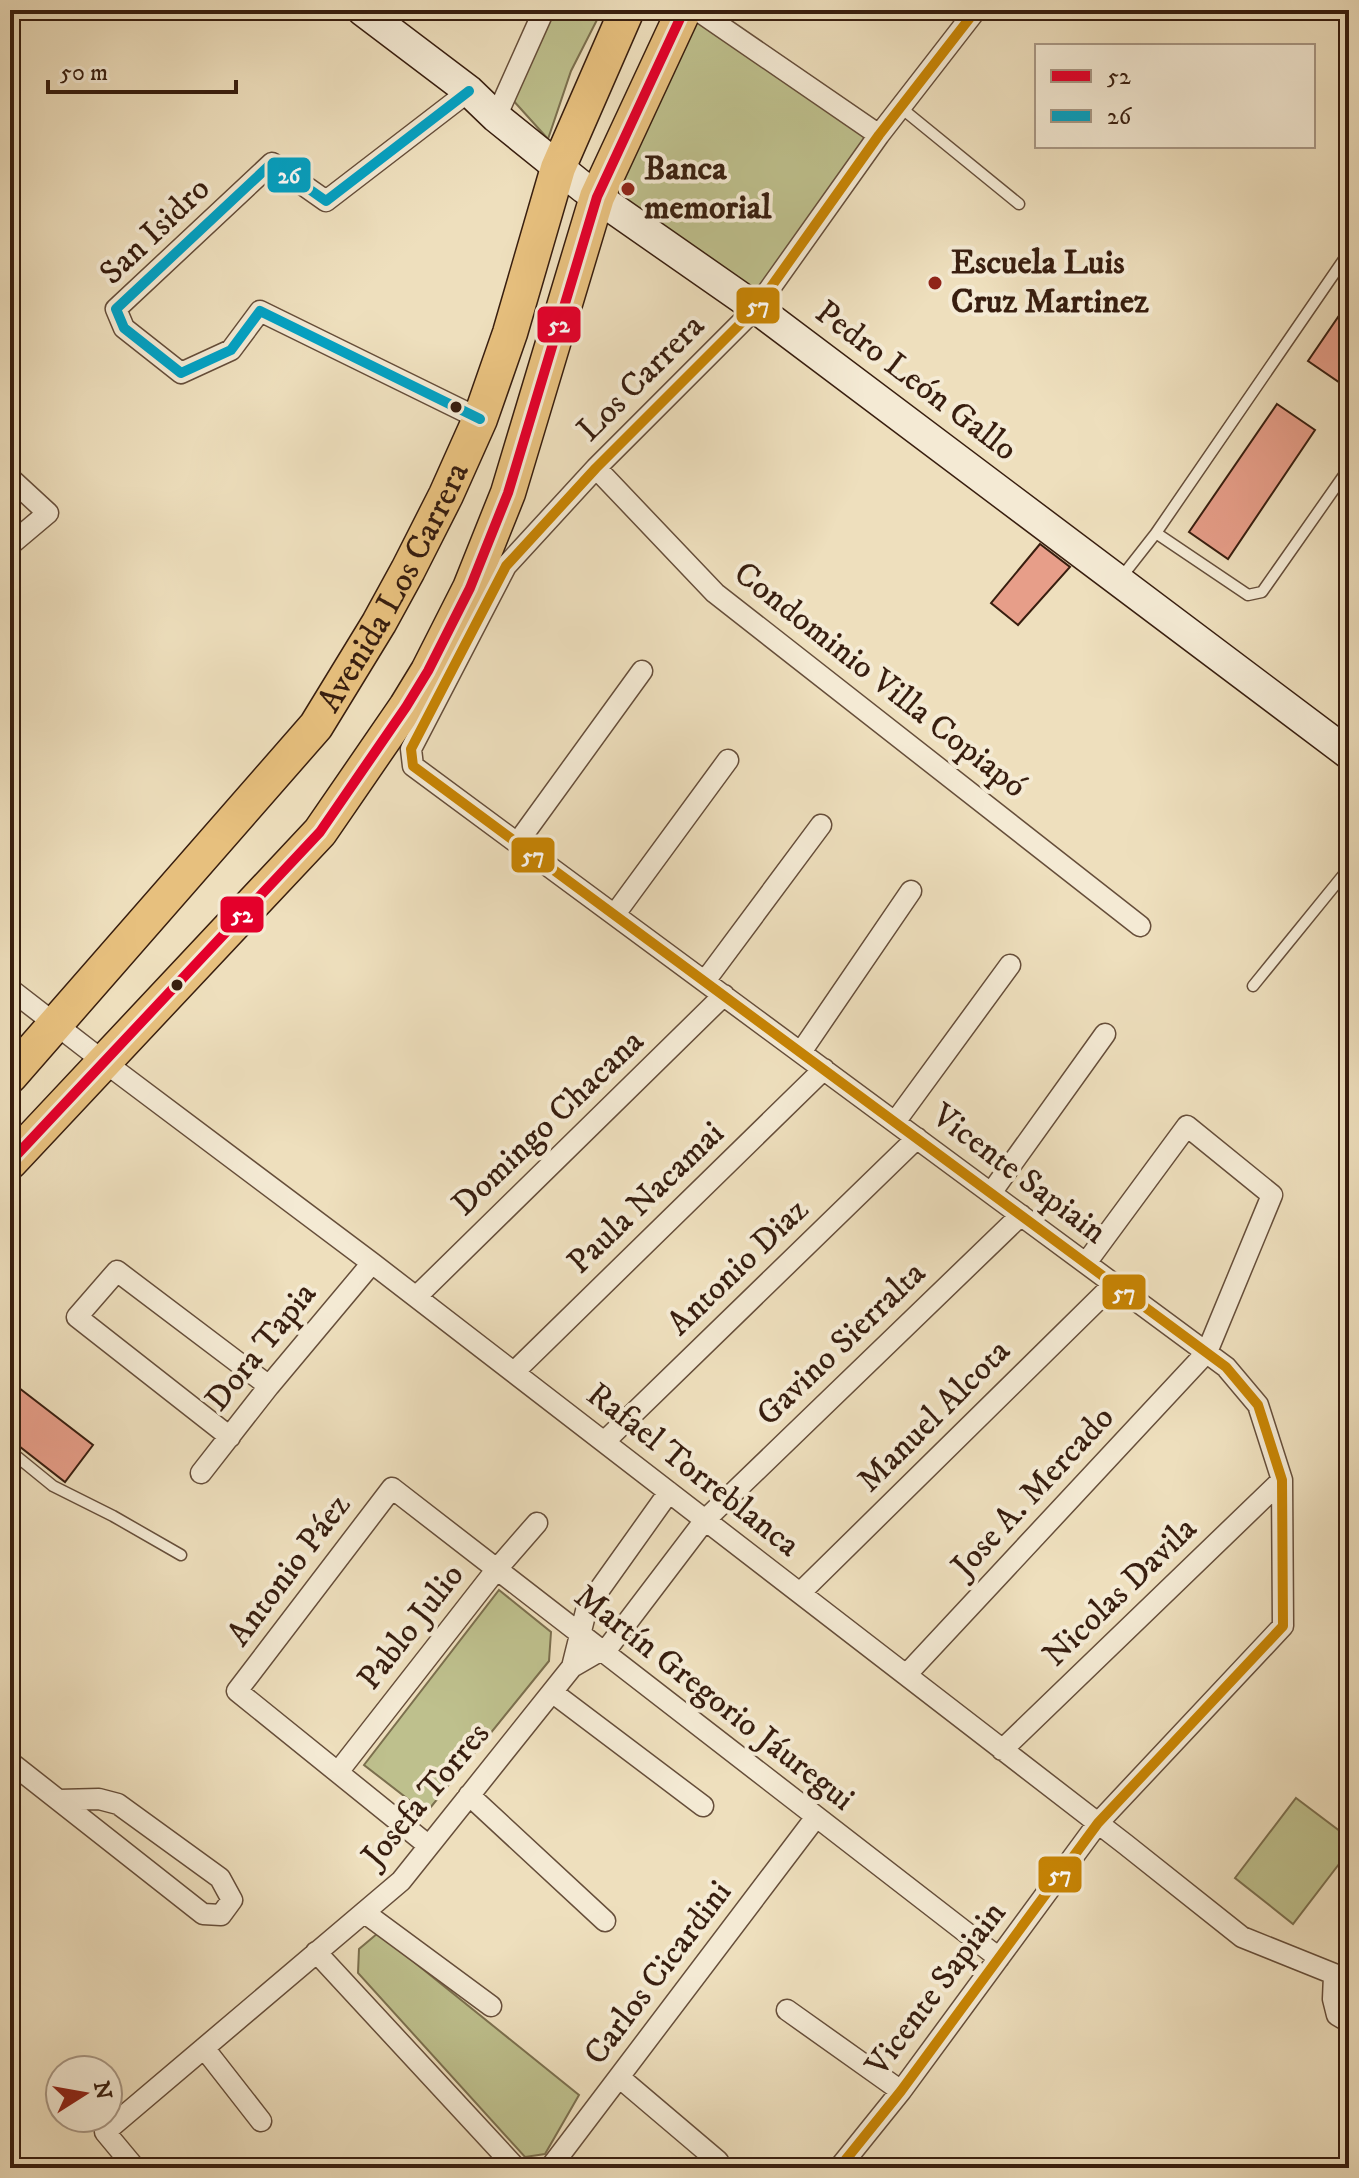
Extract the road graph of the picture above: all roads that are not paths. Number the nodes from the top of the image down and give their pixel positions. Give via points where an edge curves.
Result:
1 (362, 10) edge
2 (544, 10) edge
3 (627, 10) edge
4 (684, 10) edge
5 (697, 10) edge
6 (976, 10) edge
7 (469, 91) junction
8 (900, 107) junction
9 (496, 117) junction
10 (879, 135) junction
11 (558, 168) junction
12 (597, 197) junction
13 (1019, 204) dead end
14 (1349, 252) edge
15 (756, 308) junction
16 (480, 419) junction
17 (596, 468) junction
18 (1349, 468) edge
19 (10, 478) edge
20 (1156, 533) junction
21 (10, 545) edge
22 (1119, 581) junction
23 (642, 671) dead end
24 (1345, 742) edge
25 (728, 760) dead end
26 (413, 766) joint
27 (821, 825) dead end
28 (518, 842) junction
29 (1349, 868) edge
30 (911, 891) dead end
31 (615, 914) junction
32 (1140, 926) dead end
33 (1010, 965) dead end
34 (705, 981) junction
35 (1253, 986) dead end
36 (10, 989) edge
37 (724, 995) junction
38 (56, 1024) junction
39 (1105, 1034) dead end
40 (801, 1052) junction
41 (103, 1061) junction
42 (824, 1069) junction
43 (10, 1076) edge
44 (895, 1122) junction
45 (917, 1138) junction
46 (10, 1162) edge
47 (991, 1193) junction
48 (1021, 1215) junction
49 (372, 1263) junction
50 (1086, 1263) junction
51 (1114, 1284) junction
52 (416, 1297) junction
53 (1207, 1352) junction
54 (514, 1372) junction
55 (269, 1386) junction
56 (230, 1437) junction
57 (604, 1442) junction
58 (10, 1451) edge
59 (201, 1473) dead end
60 (1282, 1480) junction
61 (392, 1488) joint
62 (669, 1492) junction
63 (705, 1520) junction
64 (537, 1523) dead end
65 (181, 1555) dead end
66 (496, 1570) junction
67 (800, 1593) junction
68 (580, 1635) junction
69 (599, 1650) junction
70 (572, 1667) junction
71 (906, 1675) junction
72 (552, 1692) junction
73 (1002, 1750) junction
74 (10, 1762) edge
75 (338, 1772) junction
76 (469, 1795) junction
77 (59, 1800) junction
78 (703, 1806) dead end
79 (816, 1817) junction
80 (1098, 1823) junction
81 (429, 1846) junction
82 (365, 1913) junction
83 (605, 1921) dead end
84 (316, 1952) junction
85 (999, 1958) junction
86 (1341, 1977) edge
87 (491, 2006) dead end
88 (787, 2010) dead end
89 (1349, 2022) edge
90 (204, 2048) junction
91 (619, 2077) junction
92 (901, 2091) junction
93 (261, 2121) dead end
94 (718, 2161) dead end
95 (135, 2168) edge
96 (516, 2168) edge
97 (550, 2168) edge
98 (839, 2168) edge

1 - 7 street, Pedro León Gallo
2 - 9 street
3 - 11 main road, Avenida Los Carrera
4 - 12 main road, Avenida Los Carrera
5 - 10 street
6 - 8 street, Los Carrera
7 - 9 street, Pedro León Gallo
7 - 16 street, San Isidro via 326,201 272,163 116,309 124,328 181,373 231,350 260,311
8 - 10 street, Los Carrera
8 - 13 lane
9 - 11 street, Pedro León Gallo
10 - 15 street, Los Carrera
11 - 12 street, Pedro León Gallo
11 - 16 main road, Avenida Los Carrera
12 - 15 street, Pedro León Gallo
12 - 41 main road, Avenida Los Carrera via 503,505 470,588 428,671 320,832
14 - 20 lane
15 - 17 street, Los Carrera
15 - 22 street, Pedro León Gallo
16 - 38 main road, Avenida Los Carrera via 408,570 316,726
17 - 26 street, Los Carrera via 506,566 411,749
17 - 32 street, Condominio Villa Copiapó via 715,593
18 - 20 lane via 1262,592 1248,595
19 - 21 street via 48,513
20 - 22 lane
22 - 24 street, Pedro León Gallo
23 - 28 street
25 - 31 street
26 - 28 street, Vicente Sapiain
27 - 34 street
28 - 31 street, Vicente Sapiain
29 - 35 lane
30 - 40 street
31 - 34 street, Vicente Sapiain
33 - 44 street
34 - 37 street, Vicente Sapiain
36 - 38 street, Rafael Torreblanca
37 - 40 street, Vicente Sapiain
37 - 52 street, Domingo Chacana
38 - 41 street, Rafael Torreblanca
38 - 43 main road, Avenida Los Carrera
39 - 47 street
40 - 42 street, Vicente Sapiain
41 - 46 main road, Avenida Los Carrera
41 - 49 street, Rafael Torreblanca
42 - 44 street, Vicente Sapiain
42 - 54 street, Paula Nacamai
44 - 45 street, Vicente Sapiain
45 - 47 street, Vicente Sapiain
45 - 57 street, Antonio Diaz
47 - 48 street, Vicente Sapiain
48 - 50 street, Vicente Sapiain
48 - 63 street, Gavino Sierralta
49 - 52 street, Rafael Torreblanca
49 - 55 street, Dora Tapia
50 - 51 street, Vicente Sapiain
50 - 53 street via 1187,1126 1272,1195
51 - 53 street, Vicente Sapiain
51 - 67 street, Manuel Alcota
52 - 54 street, Rafael Torreblanca
53 - 60 street, Vicente Sapiain via 1258,1405
53 - 71 street, Jose A. Mercado
54 - 57 street, Rafael Torreblanca
55 - 56 street, Dora Tapia
55 - 56 street via 117,1271 77,1317
56 - 59 street, Dora Tapia
57 - 62 street, Rafael Torreblanca
58 - 65 lane via 53,1486
60 - 73 street, Nicolas Davila
60 - 80 street, Vicente Sapiain via 1283,1626
61 - 66 street, Martín Gregorio Jáuregui
61 - 75 street, Antonio Páez via 237,1691
62 - 63 street, Rafael Torreblanca
62 - 68 street, Josefa Torres via 587,1607
63 - 67 street, Rafael Torreblanca
63 - 69 street, Josefa Torres via 610,1645
64 - 66 street, Pablo Julio
66 - 68 street, Martín Gregorio Jáuregui
66 - 75 street, Pablo Julio
67 - 71 street, Rafael Torreblanca
68 - 69 street, Martín Gregorio Jáuregui
68 - 70 street, Josefa Torres
69 - 70 street, Josefa Torres
69 - 79 street, Martín Gregorio Jáuregui
70 - 72 street, Josefa Torres
71 - 73 street, Rafael Torreblanca
72 - 76 street, Josefa Torres
72 - 78 street
73 - 80 street, Rafael Torreblanca
74 - 77 street
75 - 81 street
76 - 81 street, Josefa Torres
76 - 83 street
77 - 77 street via 203,1914 221,1915 232,1900 220,1878 118,1804
79 - 85 street, Martín Gregorio Jáuregui
79 - 91 street, Carlos Cicardini
80 - 85 street, Vicente Sapiain
80 - 86 street, Rafael Torreblanca via 1242,1937
81 - 82 street, Josefa Torres
82 - 84 street, Josefa Torres
82 - 87 street
84 - 90 street, Josefa Torres
84 - 96 street
85 - 92 street, Vicente Sapiain
86 - 89 street via 1333,1999 1337,2015
88 - 92 street
90 - 93 street
90 - 95 street, Josefa Torres via 105,2132
91 - 94 street
91 - 97 street, Carlos Cicardini
92 - 98 street, Vicente Sapiain

